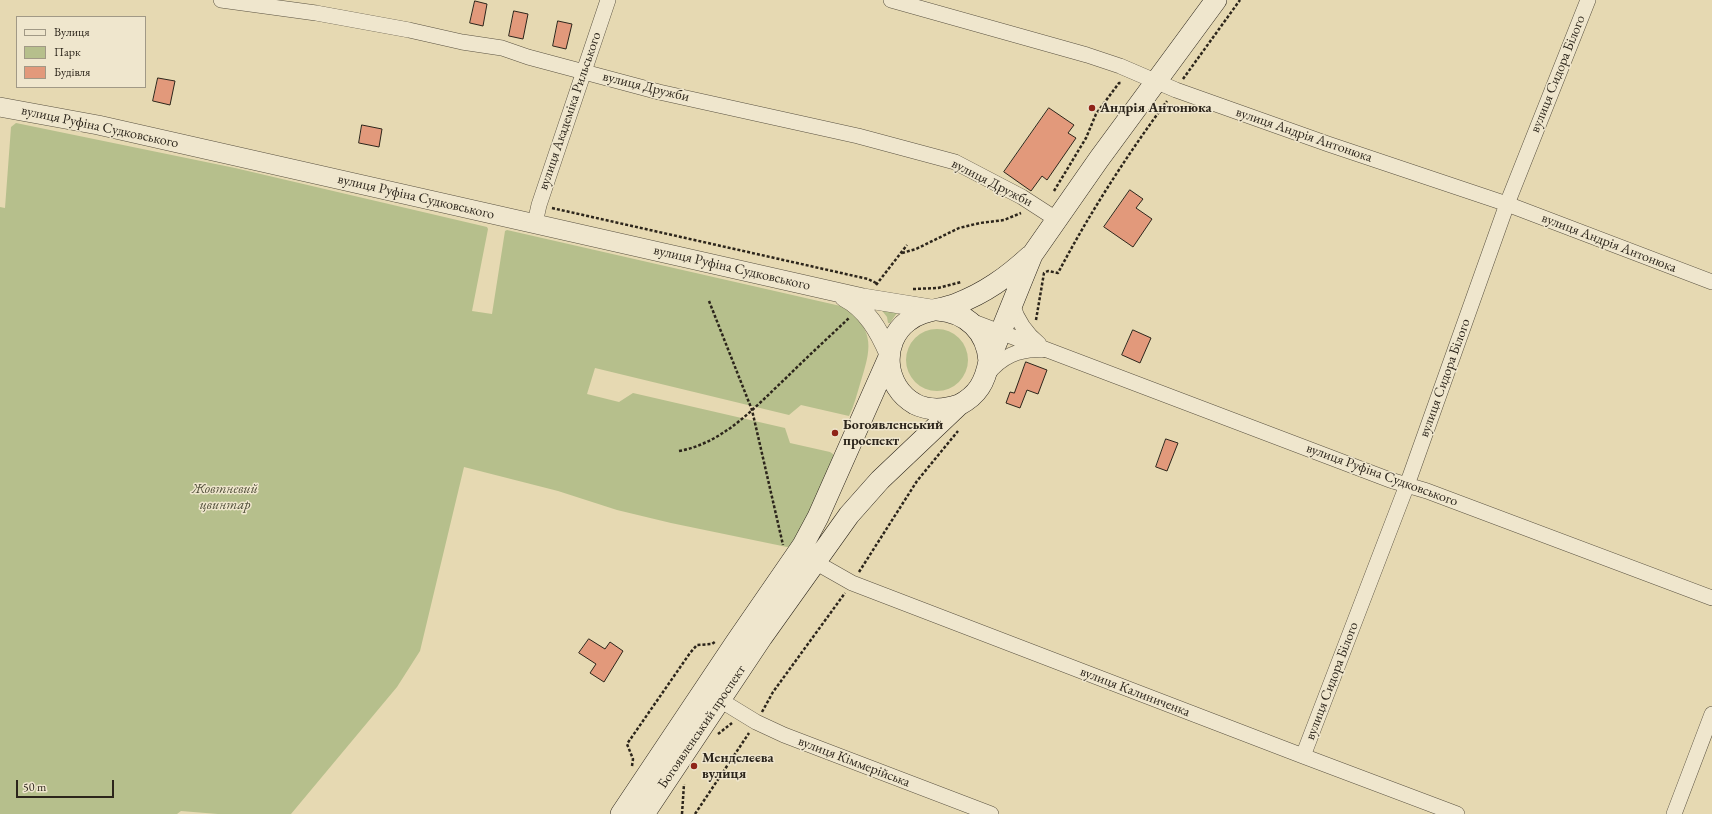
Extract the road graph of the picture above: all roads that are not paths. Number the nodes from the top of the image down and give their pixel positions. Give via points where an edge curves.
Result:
1 (221, 0) edge
2 (608, 0) edge
3 (891, 0) edge
4 (1216, 0) edge
5 (1588, 0) edge
6 (583, 72) junction
7 (1149, 77) junction
8 (0, 107) edge
9 (1507, 204) junction
10 (1050, 215) junction
11 (535, 223) junction
12 (1032, 255) junction
13 (1712, 282) edge
14 (861, 303) junction
15 (1012, 304) junction
16 (937, 310) junction
17 (969, 321) junction
18 (1001, 332) junction
19 (1053, 353) junction
20 (889, 356) junction
21 (987, 369) junction
22 (959, 405) junction
23 (1407, 485) junction
24 (815, 562) junction
25 (1712, 598) edge
26 (720, 700) junction
27 (1712, 714) edge
28 (1303, 756) junction
29 (621, 814) edge
30 (644, 814) edge
31 (991, 814) edge
32 (1457, 814) edge
33 (1674, 814) edge

1 - 6 street, вулиця Дружби via 316,13 502,48
2 - 6 street, вулиця Академіка Рильського
3 - 7 street, вулиця Андрія Антонюка via 1087,55
4 - 7 main road, Богоявленський проспект
5 - 9 street, вулиця Сидора Білого
6 - 10 street, вулиця Дружби via 659,92 858,136 955,162 1022,197
6 - 11 street, вулиця Академіка Рильського
7 - 9 street, вулиця Андрія Антонюка via 1176,90 1328,144
7 - 10 main road, Богоявленський проспект
8 - 11 street, вулиця Руфіна Судковського via 98,125
9 - 13 street, вулиця Андрія Антонюка
9 - 23 street, вулиця Сидора Білого
10 - 12 main road, Богоявленський проспект
11 - 14 street, вулиця Руфіна Судковського via 832,291
12 - 15 main road, Богоявленський проспект
12 - 16 main road, Богоявленський проспект via 988,290
14 - 16 street, вулиця Руфіна Судковського
14 - 20 street, вулиця Руфіна Судковського via 877,328
15 - 18 main road, Богоявленський проспект
15 - 19 street, вулиця Руфіна Судковського via 1016,316 1027,332 1041,346
16 - 17 main road, вулиця Руфіна Судковського via 954,313
16 - 20 main road, Богоявленський проспект via 918,315 906,322 896,334
17 - 18 street, вулиця Руфіна Судковського
17 - 21 main road via 982,336 987,348
18 - 19 street, вулиця Руфіна Судковського
18 - 21 main road, Богоявленський проспект
19 - 21 street, вулиця Руфіна Судковського via 1034,350 1017,352
19 - 23 street, вулиця Руфіна Судковського
20 - 22 main road via 889,366 895,384 900,392 914,403 936,410
20 - 29 main road, Богоявленський проспект via 818,517 803,545
21 - 22 main road, Богоявленський проспект via 980,387 972,397
22 - 24 main road, Богоявленський проспект via 880,480 849,515
23 - 25 street, вулиця Руфіна Судковського
23 - 28 street, вулиця Сидора Білого
24 - 26 main road, Богоявленський проспект
24 - 28 street, вулиця Калиниченка via 852,583
26 - 30 main road, Богоявленський проспект
26 - 31 street, вулиця Кіммерійська via 756,722 784,735
27 - 33 street
28 - 32 street, вулиця Калиниченка

